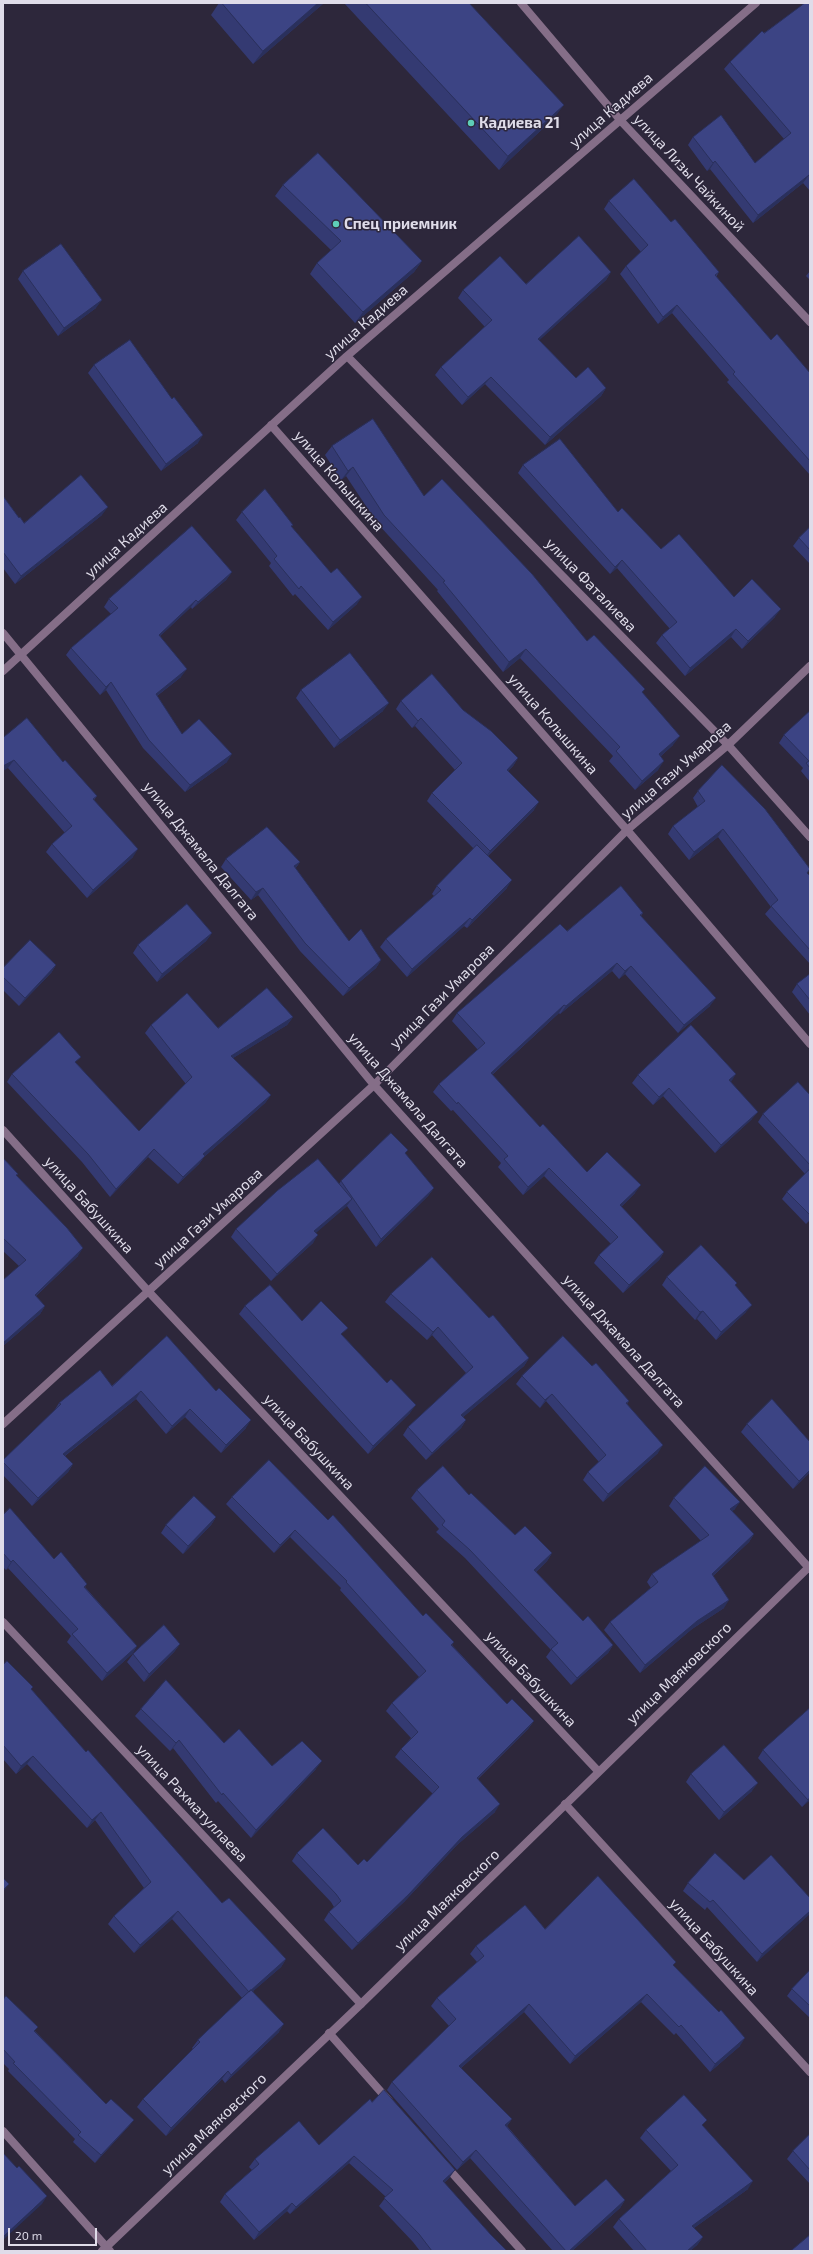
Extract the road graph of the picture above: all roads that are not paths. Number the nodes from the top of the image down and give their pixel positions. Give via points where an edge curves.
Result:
1 (520, 3) edge
2 (756, 3) edge
3 (621, 121) junction
4 (810, 322) edge
5 (347, 356) junction
6 (271, 425) junction
7 (3, 633) edge
8 (22, 654) junction
9 (810, 666) edge
10 (3, 671) edge
11 (728, 744) junction
12 (627, 830) junction
13 (810, 836) edge
14 (810, 1044) edge
15 (374, 1085) junction
16 (3, 1130) edge
17 (148, 1291) junction
18 (3, 1424) edge
19 (810, 1568) edge
20 (3, 1622) edge
21 (598, 1771) junction
22 (565, 1804) junction
23 (361, 2004) junction
24 (329, 2033) junction
25 (810, 2072) edge
26 (397, 2110) edge
27 (3, 2131) edge
28 (438, 2157) edge
29 (106, 2250) edge
30 (522, 2251) edge

1 - 3 street, улица Лизы Чайкиной
2 - 3 street, улица Кадиева
3 - 4 street, улица Лизы Чайкиной
3 - 5 street, улица Кадиева
5 - 6 street, улица Кадиева
5 - 11 street, улица Фаталиева
6 - 8 street, улица Кадиева
6 - 12 street, улица Колышкина
7 - 8 street, улица Джамала Далгата
8 - 10 street, улица Кадиева
8 - 15 street, улица Джамала Далгата
9 - 11 street, улица Гази Умарова
11 - 12 street, улица Гази Умарова
11 - 13 street, улица Фаталиева
12 - 14 street, улица Колышкина
12 - 15 street, улица Гази Умарова
15 - 17 street, улица Гази Умарова
15 - 19 street, улица Джамала Далгата
16 - 17 street, улица Бабушкина
17 - 18 street, улица Гази Умарова
17 - 21 street, улица Бабушкина
19 - 21 street, улица Маяковского
20 - 23 street, улица Рахматуллаева
21 - 22 street, улица Маяковского
22 - 23 street, улица Маяковского
22 - 25 street, улица Бабушкина
23 - 24 street, улица Маяковского
24 - 26 street
24 - 29 street, улица Маяковского
27 - 29 street
28 - 30 street

